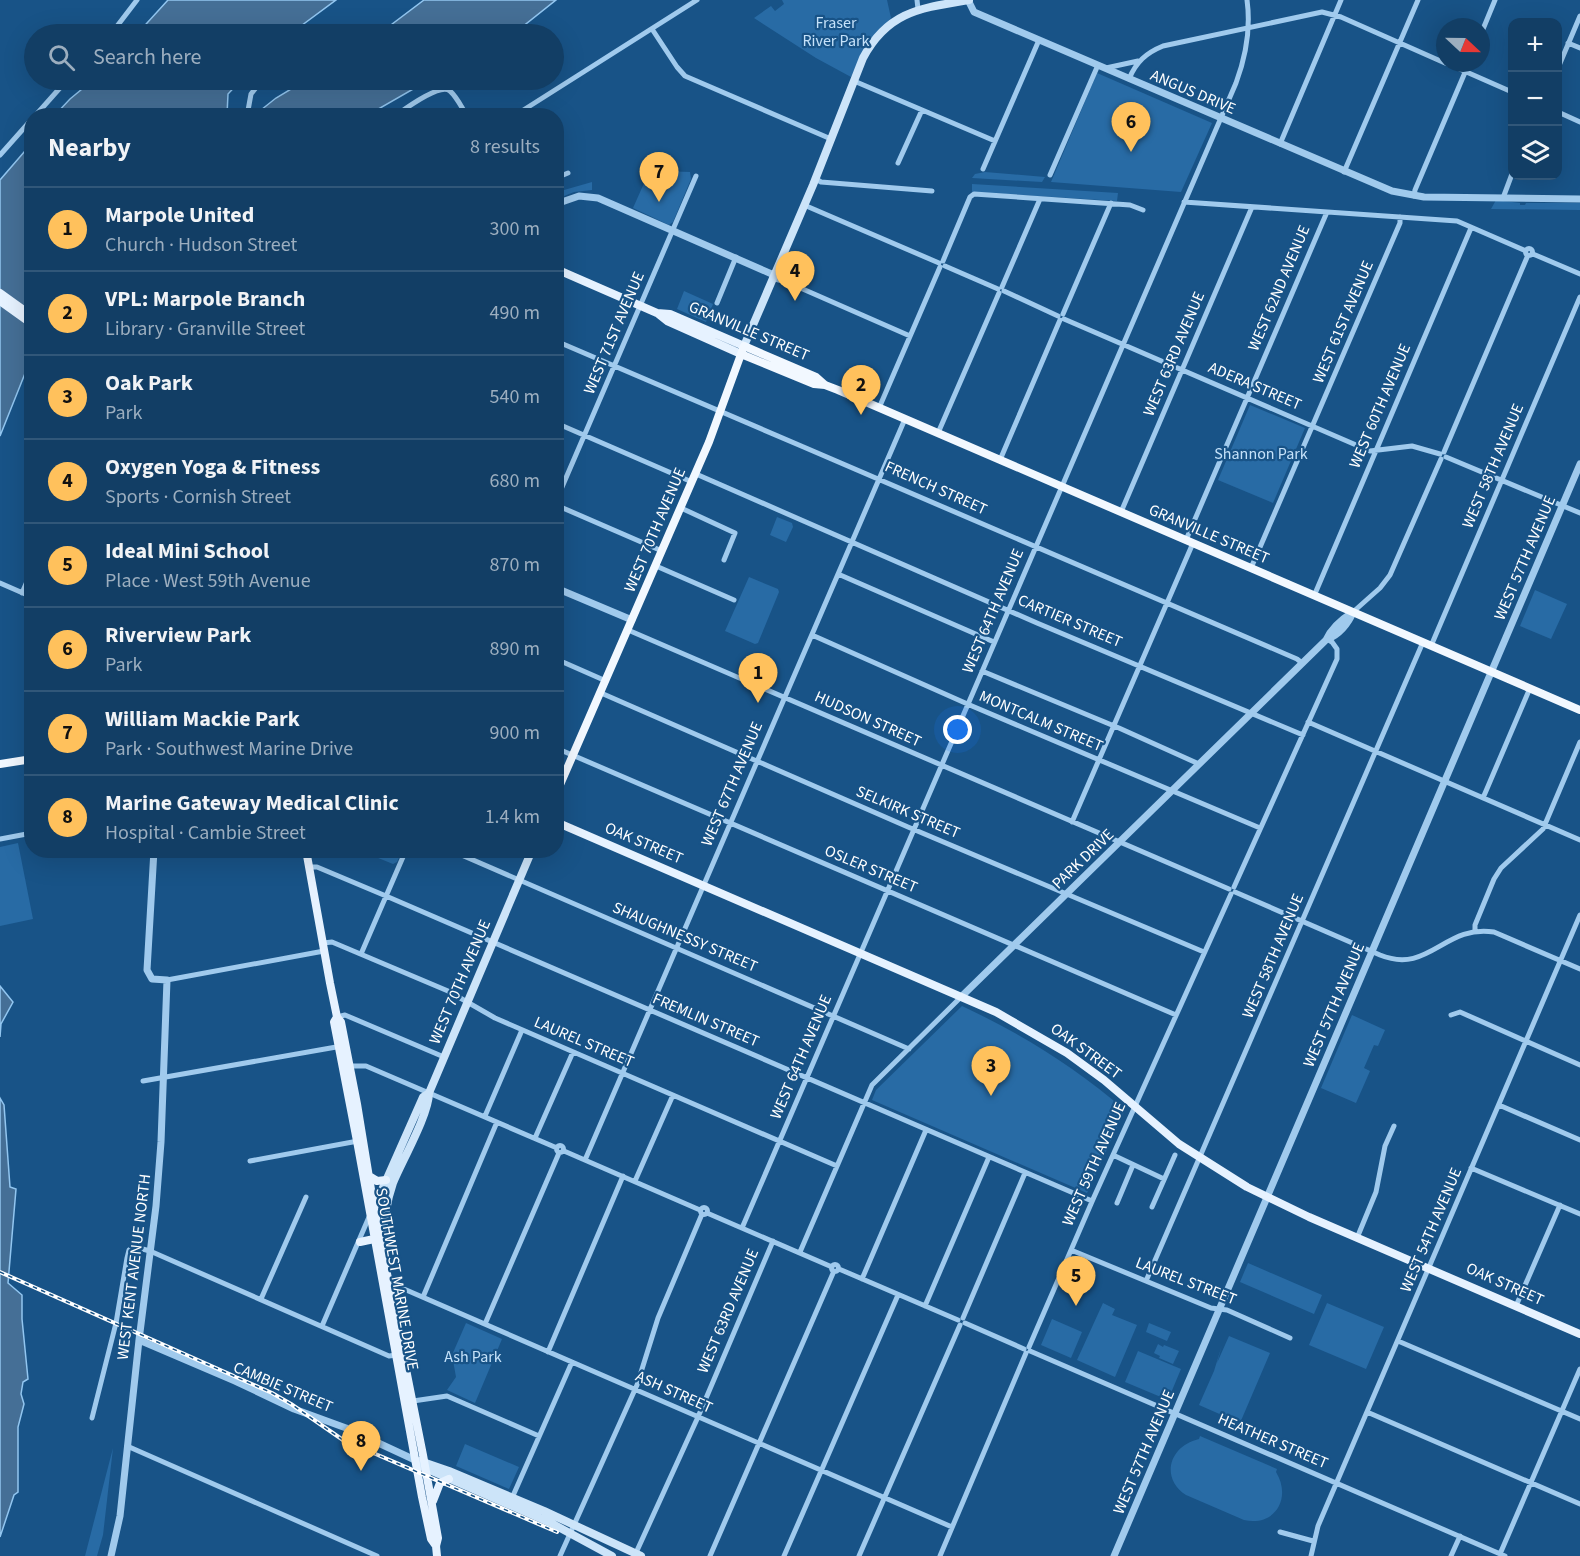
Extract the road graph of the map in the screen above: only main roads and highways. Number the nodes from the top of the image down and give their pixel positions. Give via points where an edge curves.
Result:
1 (969, 0) edge
2 (564, 272) edge
3 (0, 293) edge
4 (0, 301) edge
5 (24, 310) edge
6 (24, 318) edge
7 (742, 350) junction
8 (1580, 710) edge
9 (24, 755) edge
10 (0, 759) edge
11 (24, 760) edge
12 (0, 764) edge
13 (564, 777) edge
14 (564, 825) edge
15 (307, 858) edge
16 (529, 858) edge
17 (342, 1046) junction
18 (429, 1092) junction
19 (360, 1141) junction
20 (369, 1176) junction
21 (386, 1180) junction
22 (372, 1212) junction
23 (374, 1239) junction
24 (360, 1242) road end
25 (382, 1246) junction
26 (387, 1287) junction
27 (1580, 1334) edge
28 (400, 1355) junction
29 (422, 1464) junction
30 (449, 1479) junction
31 (432, 1505) junction
32 (572, 1528) junction
33 (436, 1546) junction
34 (637, 1555) edge
35 (437, 1556) edge
36 (612, 1556) edge

1 - 7 main road, WEST 70TH AVENUE via 903,15 883,29 867,51
2 - 7 main road, GRANVILLE STREET via 657,313 670,314
3 - 5 main road
4 - 6 main road
7 - 8 highway, GRANVILLE STREET via 816,377 825,385
7 - 13 highway, WEST 70TH AVENUE via 722,412
9 - 10 highway
11 - 12 highway
14 - 27 main road, OAK STREET via 1010,1019 1104,1080 1200,1158 1267,1197
15 - 17 main road, SOUTHWEST MARINE DRIVE via 341,1022
16 - 18 main road, WEST 70TH AVENUE
17 - 19 main road, SOUTHWEST MARINE DRIVE
17 - 19 main road, SOUTHWEST MARINE DRIVE via 349,1066
18 - 21 main road, WEST 70TH AVENUE via 423,1096
18 - 25 main road, WEST 70TH AVENUE via 389,1195
19 - 20 main road, SOUTHWEST MARINE DRIVE
19 - 22 main road, SOUTHWEST MARINE DRIVE
20 - 21 main road
20 - 22 main road, SOUTHWEST MARINE DRIVE
21 - 22 main road, WEST 70TH AVENUE
22 - 23 main road, SOUTHWEST MARINE DRIVE
22 - 25 main road, SOUTHWEST MARINE DRIVE
23 - 24 main road
23 - 26 main road, SOUTHWEST MARINE DRIVE
25 - 26 main road, SOUTHWEST MARINE DRIVE
26 - 28 main road, SOUTHWEST MARINE DRIVE
28 - 29 main road, SOUTHWEST MARINE DRIVE
28 - 29 main road, SOUTHWEST MARINE DRIVE via 413,1401
29 - 30 main road, CAMBIE STREET
29 - 31 main road, SOUTHWEST MARINE DRIVE
29 - 32 main road, CAMBIE STREET via 512,1498
29 - 33 main road, SOUTHWEST MARINE DRIVE via 431,1539
30 - 31 main road via 440,1483
30 - 32 main road, CAMBIE STREET
31 - 33 main road, SOUTHWEST MARINE DRIVE
32 - 34 main road, CAMBIE STREET
32 - 36 main road, CAMBIE STREET
33 - 35 main road, SOUTHWEST MARINE DRIVE

